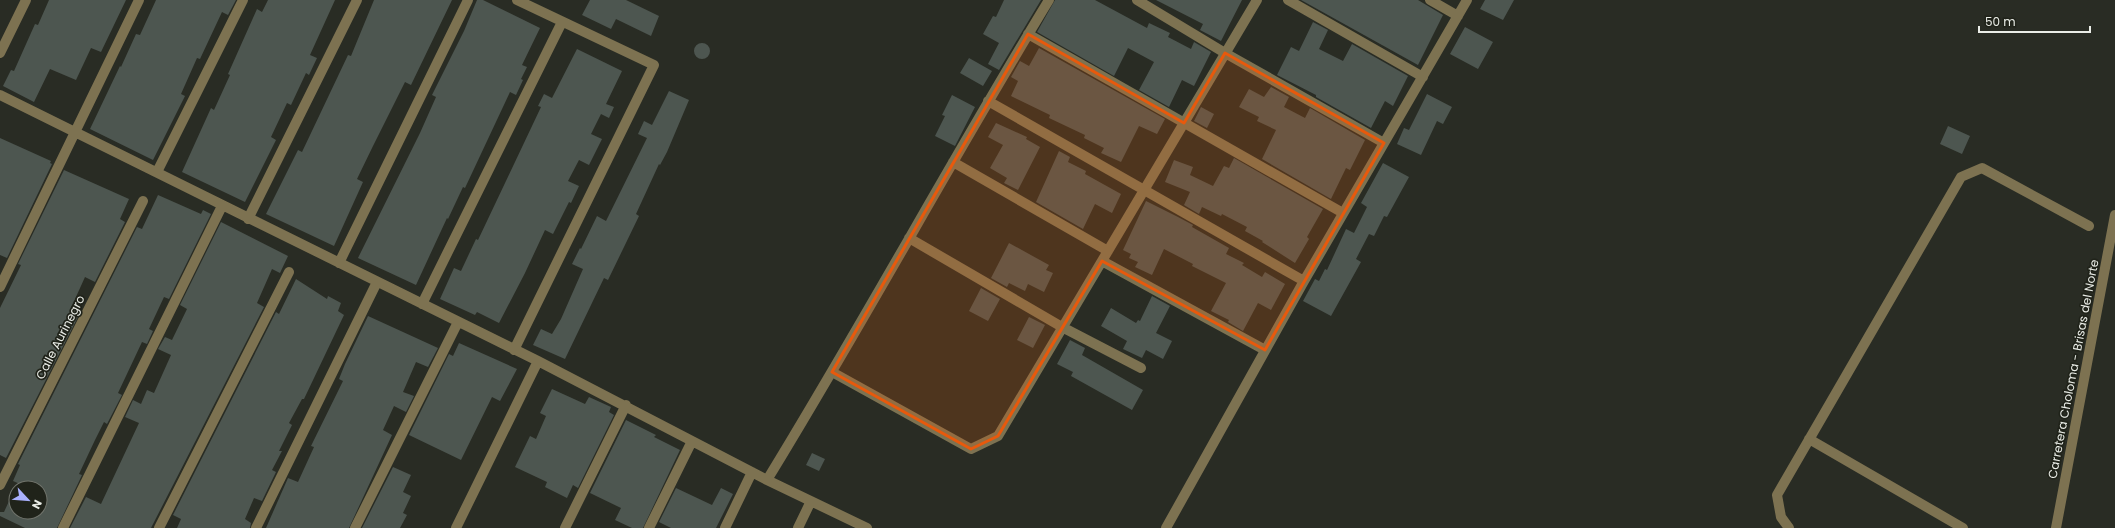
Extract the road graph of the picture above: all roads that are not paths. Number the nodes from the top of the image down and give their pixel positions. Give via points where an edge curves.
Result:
1 (26, 0) edge
2 (139, 0) edge
3 (243, 0) edge
4 (357, 0) edge
5 (468, 0) edge
6 (517, 0) edge
7 (1049, 0) edge
8 (1137, 0) edge
9 (1257, 0) edge
10 (1288, 0) edge
11 (1430, 0) edge
12 (1468, 0) edge
13 (1458, 16) junction
14 (562, 22) junction
15 (1028, 34) junction
16 (0, 53) edge
17 (1225, 53) junction
18 (1422, 77) junction
19 (0, 95) edge
20 (988, 101) junction
21 (1184, 123) junction
22 (75, 132) junction
23 (1384, 142) junction
24 (953, 162) junction
25 (157, 172) junction
26 (1144, 190) junction
27 (143, 200) dead end
28 (222, 206) junction
29 (1343, 214) junction
30 (2115, 215) edge
31 (248, 218) junction
32 (2089, 226) dead end
33 (909, 238) junction
34 (1108, 251) junction
35 (1102, 261) junction
36 (339, 263) junction
37 (289, 272) dead end
38 (1304, 281) junction
39 (377, 282) junction
40 (0, 288) edge
41 (422, 304) junction
42 (458, 322) junction
43 (1062, 327) junction
44 (514, 350) junction
45 (1265, 350) junction
46 (538, 361) junction
47 (1141, 368) dead end
48 (832, 372) junction
49 (626, 405) junction
50 (1809, 439) junction
51 (692, 441) junction
52 (752, 472) junction
53 (767, 480) junction
54 (0, 485) edge
55 (811, 500) junction
56 (63, 528) edge
57 (159, 528) edge
58 (256, 528) edge
59 (355, 528) edge
60 (456, 528) edge
61 (565, 528) edge
62 (649, 528) edge
63 (725, 528) edge
64 (798, 528) edge
65 (867, 528) edge
66 (1166, 528) edge
67 (1789, 528) edge
68 (1963, 528) edge
69 (2056, 528) edge

1 - 16 street
2 - 22 street
3 - 25 street
4 - 31 street
5 - 36 street
6 - 14 street
7 - 15 street
8 - 17 street
9 - 17 street
10 - 18 street
11 - 13 street
12 - 13 street
13 - 18 street
14 - 41 street
14 - 44 street via 654,65
15 - 20 street
15 - 21 street
17 - 21 street
17 - 23 street
18 - 23 street
19 - 22 street
20 - 24 street
20 - 26 street
21 - 26 street
21 - 29 street
22 - 25 street
22 - 40 street
23 - 29 street
24 - 33 street
24 - 34 street
25 - 28 street
26 - 34 street
26 - 38 street
27 - 54 street, Calle Aurinegro
28 - 31 street
28 - 56 street
29 - 38 street
30 - 69 street, Carretera Choloma - Brisas del Norte
31 - 36 street
32 - 50 street via 1982,168 1961,176
33 - 43 street
33 - 48 street
34 - 35 street
35 - 43 street
35 - 45 street
36 - 39 street
37 - 57 street
38 - 45 street
39 - 41 street
39 - 58 street
41 - 42 street
42 - 44 street
42 - 59 street
43 - 47 street
43 - 48 street via 998,436 971,449
44 - 46 street
45 - 66 street
46 - 49 street
46 - 60 street
48 - 53 street
49 - 51 street
49 - 61 street
50 - 67 street via 1777,495 1781,517
50 - 68 street
51 - 52 street
51 - 62 street
52 - 53 street
52 - 63 street
53 - 55 street
55 - 64 street
55 - 65 street

